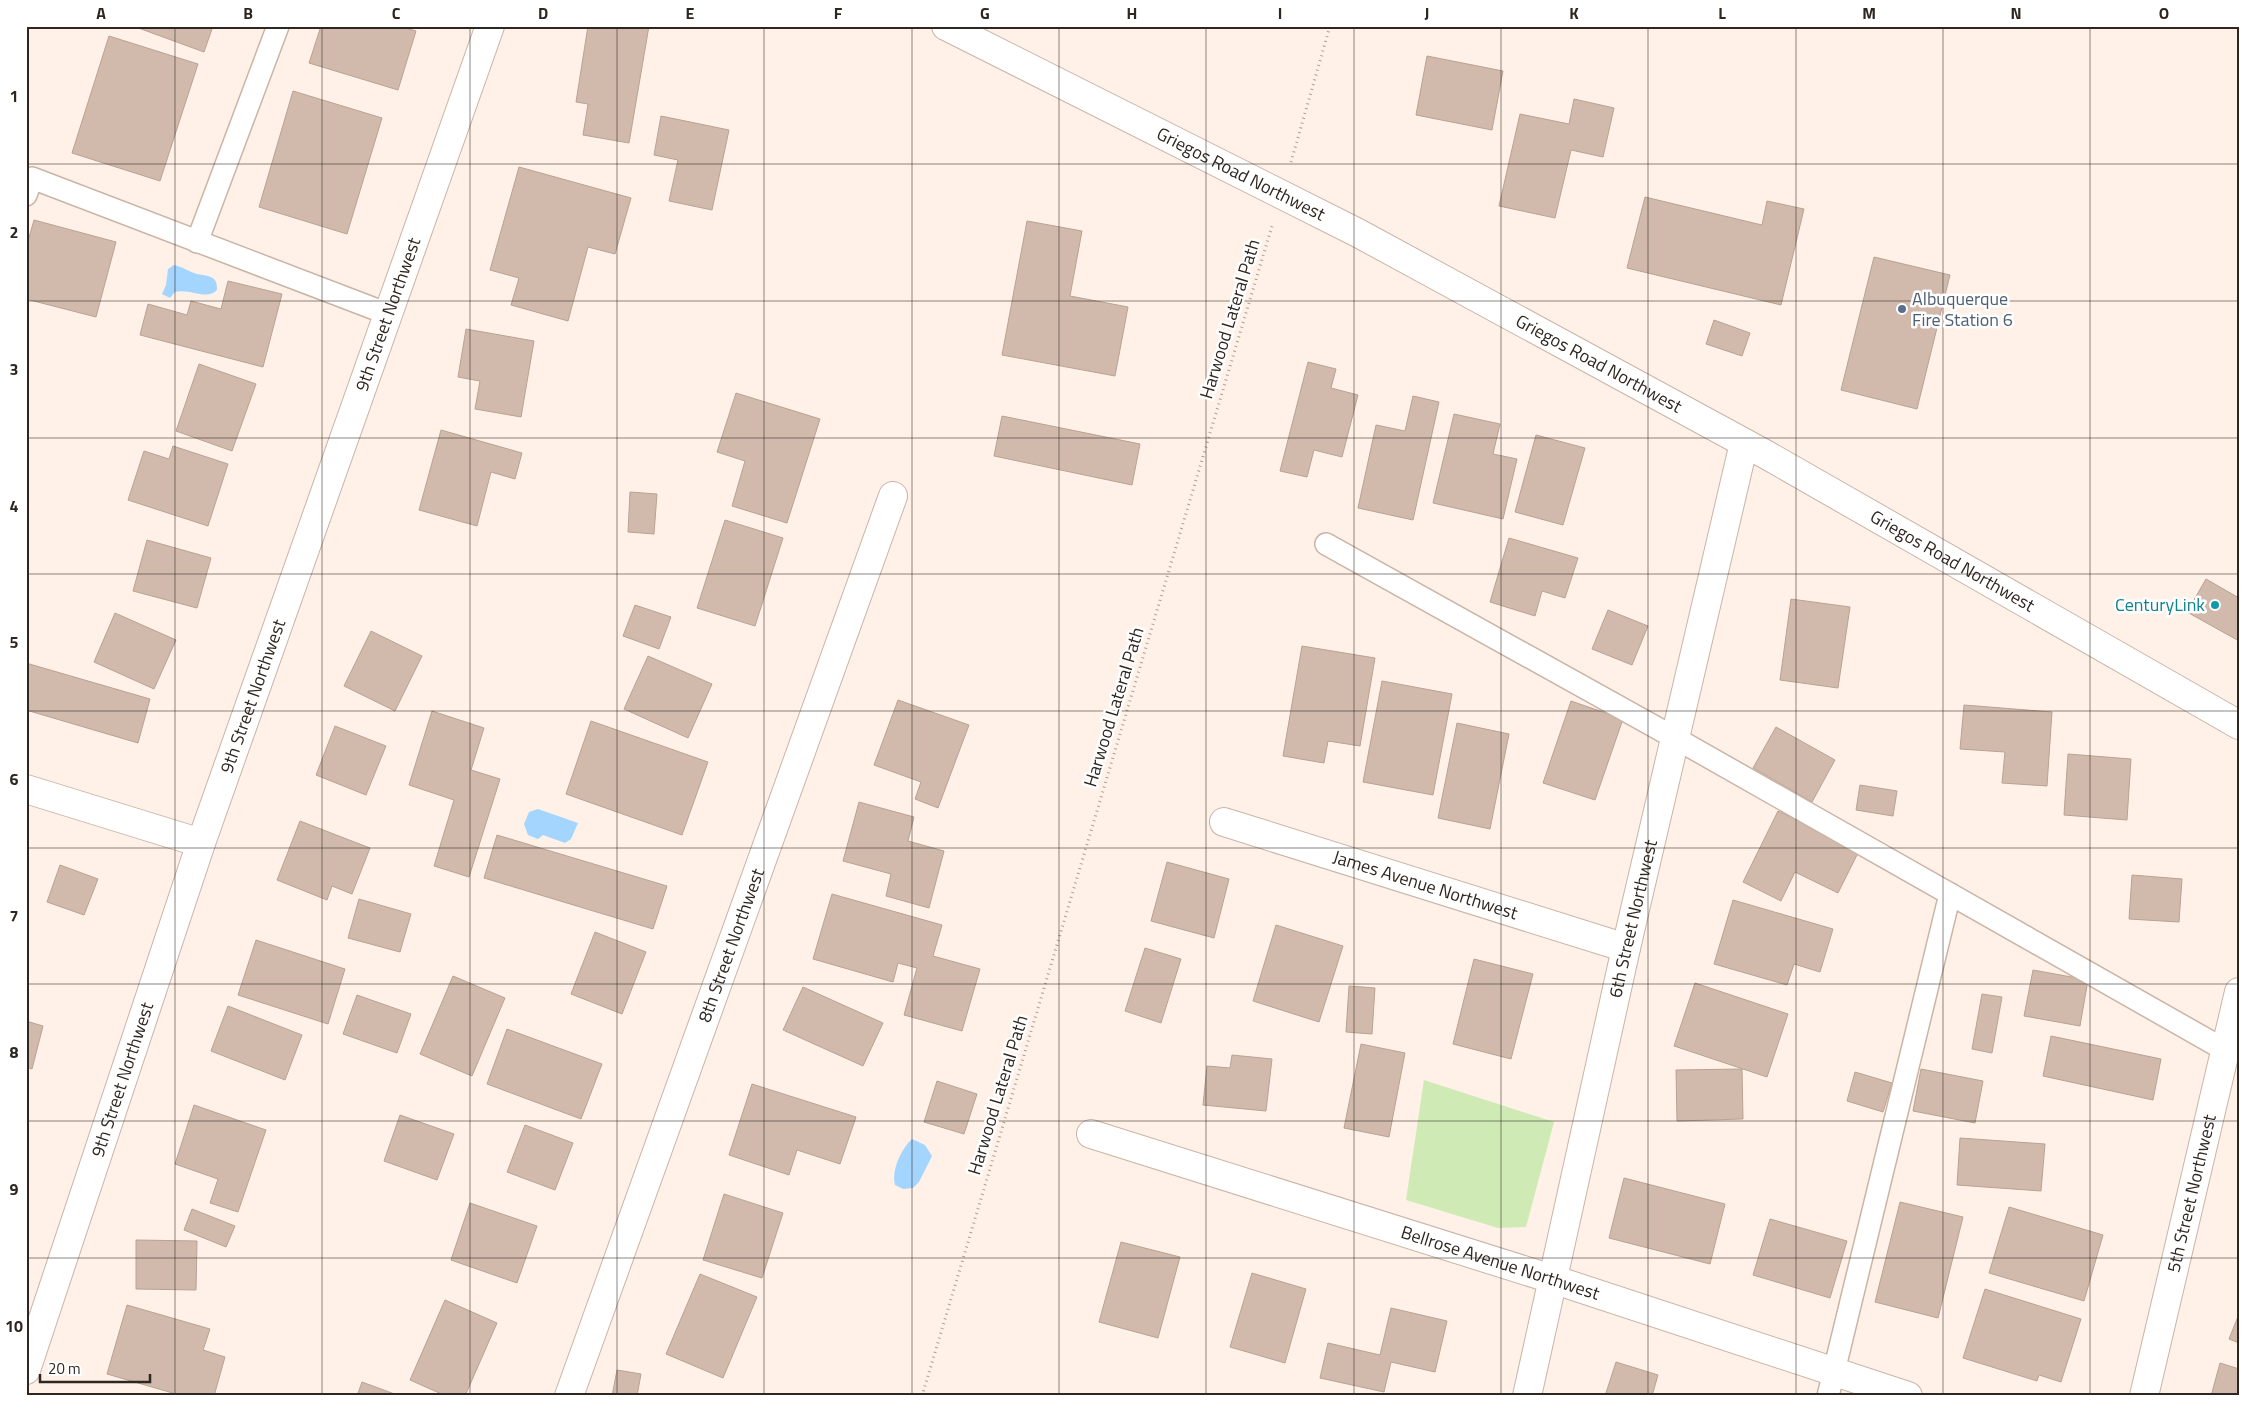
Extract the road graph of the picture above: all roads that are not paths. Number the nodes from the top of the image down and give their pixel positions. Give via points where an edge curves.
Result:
1 (278, 26) edge
2 (490, 26) edge
3 (946, 26) edge
4 (26, 195) edge
5 (197, 242) junction
6 (388, 314) junction
7 (1744, 443) junction
8 (893, 496) dead end
9 (1326, 544) dead end
10 (2239, 725) edge
11 (1675, 738) junction
12 (26, 789) edge
13 (1224, 822) dead end
14 (201, 843) junction
15 (1950, 894) junction
16 (1626, 948) junction
17 (2239, 992) edge
18 (2226, 1050) junction
19 (1091, 1134) dead end
20 (1552, 1278) junction
21 (26, 1370) edge
22 (1831, 1383) edge
23 (569, 1396) edge
24 (1527, 1396) edge
25 (1908, 1396) edge
26 (2144, 1396) edge

1 - 5 lane
2 - 6 street, 9th Street Northwest
3 - 7 street, Griegos Road Northwest via 1358,233
4 - 5 lane via 32,178
5 - 6 lane
6 - 14 street, 9th Street Northwest
7 - 10 street, Griegos Road Northwest
7 - 11 street, 6th Street Northwest
8 - 23 street, 8th Street Northwest
9 - 11 lane
11 - 15 lane
11 - 16 street, 6th Street Northwest
12 - 14 street
13 - 16 street, James Avenue Northwest
14 - 21 street, 9th Street Northwest
15 - 18 lane
15 - 22 lane
16 - 20 street, 6th Street Northwest
17 - 18 street, 5th Street Northwest
18 - 26 street, 5th Street Northwest
19 - 20 street, Bellrose Avenue Northwest
20 - 22 street, Bellrose Avenue Northwest
20 - 24 street, 6th Street Northwest
22 - 25 street, Bellrose Avenue Northwest

